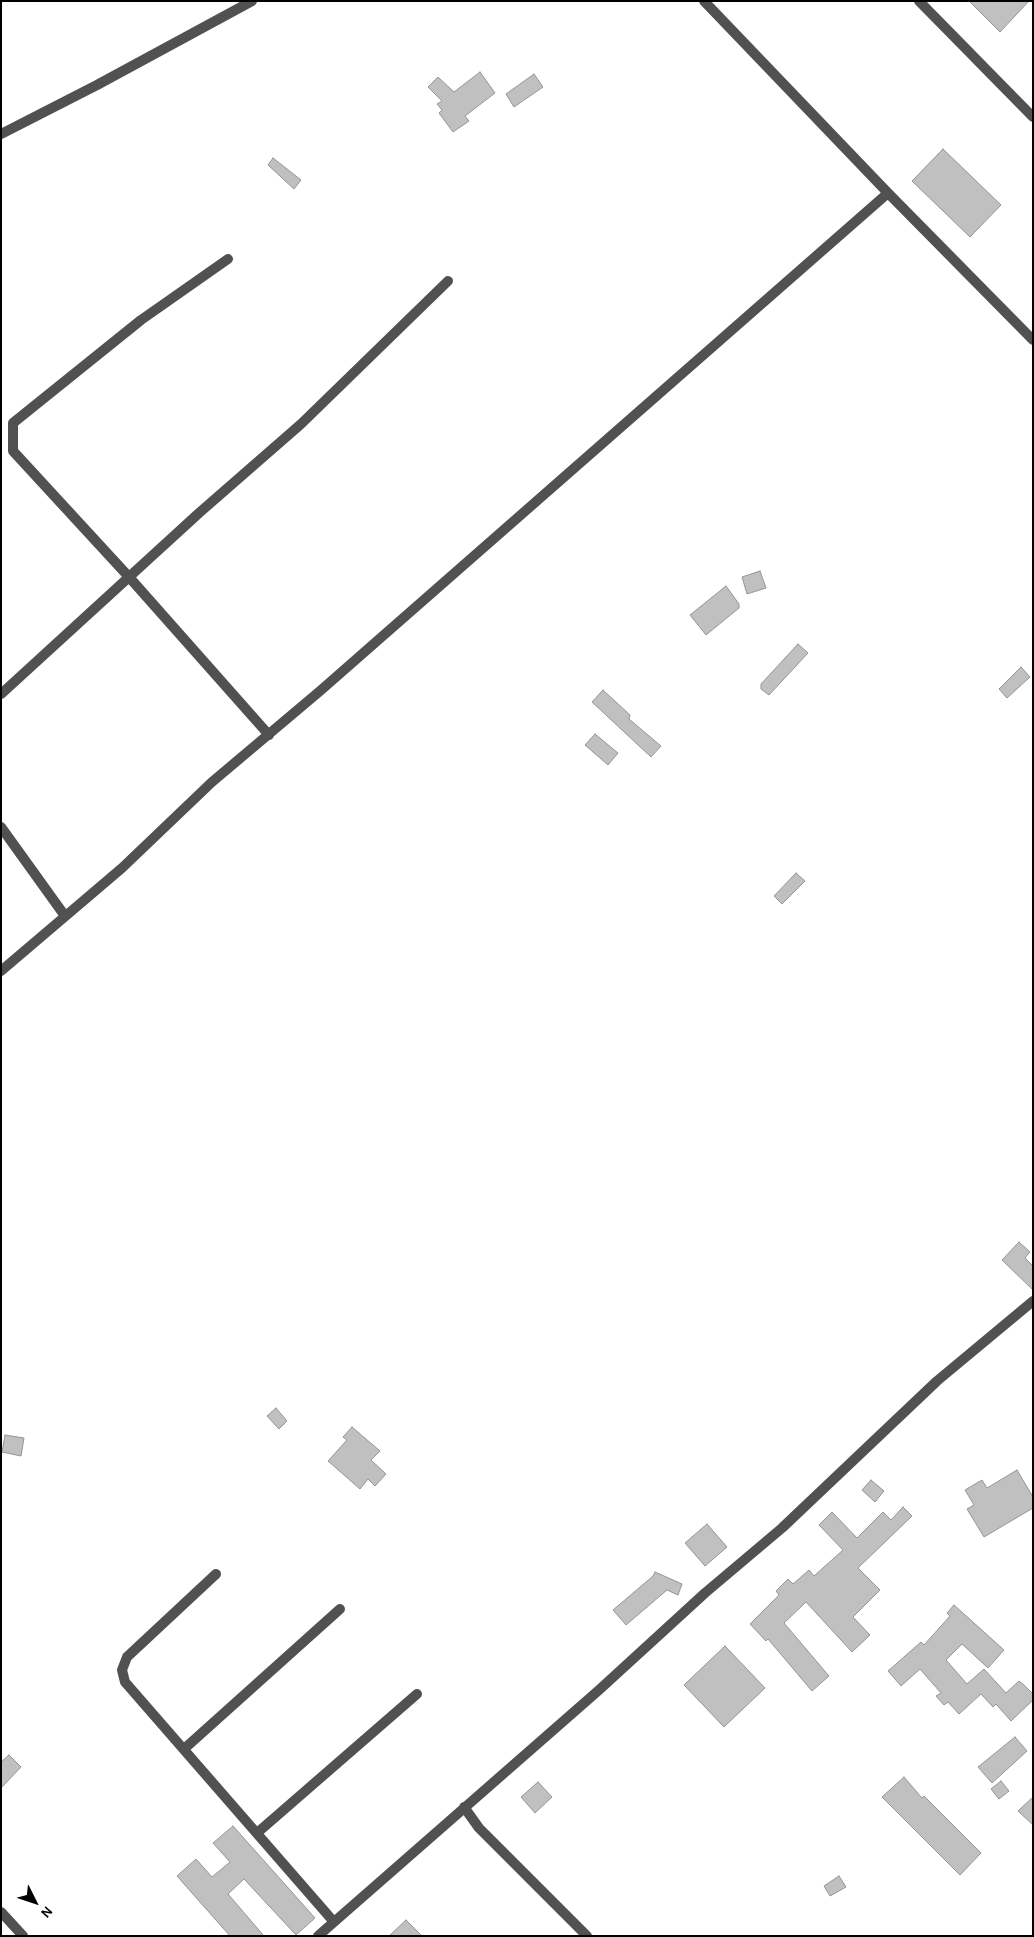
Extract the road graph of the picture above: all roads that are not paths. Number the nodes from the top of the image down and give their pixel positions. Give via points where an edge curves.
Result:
1 (252, 1) edge
2 (704, 1) edge
3 (919, 1) edge
4 (1033, 117) edge
5 (1, 134) edge
6 (888, 194) junction
7 (228, 259) dead end
8 (448, 281) dead end
9 (1033, 340) edge
10 (129, 577) junction
11 (1, 694) edge
12 (269, 735) junction
13 (1, 827) edge
14 (65, 916) junction
15 (1, 971) edge
16 (1033, 1301) edge
17 (216, 1574) dead end
18 (340, 1608) dead end
19 (417, 1694) dead end
20 (184, 1749) junction
21 (464, 1807) junction
22 (257, 1833) junction
23 (1, 1912) edge
24 (334, 1922) junction
25 (23, 1936) edge
26 (318, 1936) edge
27 (586, 1936) edge

1 - 5 street via 97,86
2 - 6 street
3 - 4 street
6 - 9 street
6 - 12 street
7 - 10 street via 141,320 13,423 13,451
8 - 10 street via 301,424
10 - 11 street
10 - 12 street
12 - 14 street via 212,782 122,868
13 - 14 street
14 - 15 street
16 - 21 street via 937,1381 782,1528 705,1592 599,1690
17 - 20 street via 127,1658 122,1670 125,1682
18 - 20 street
19 - 22 street
20 - 22 street
21 - 24 street
21 - 27 street via 479,1828
22 - 24 street
23 - 25 street
24 - 26 street

